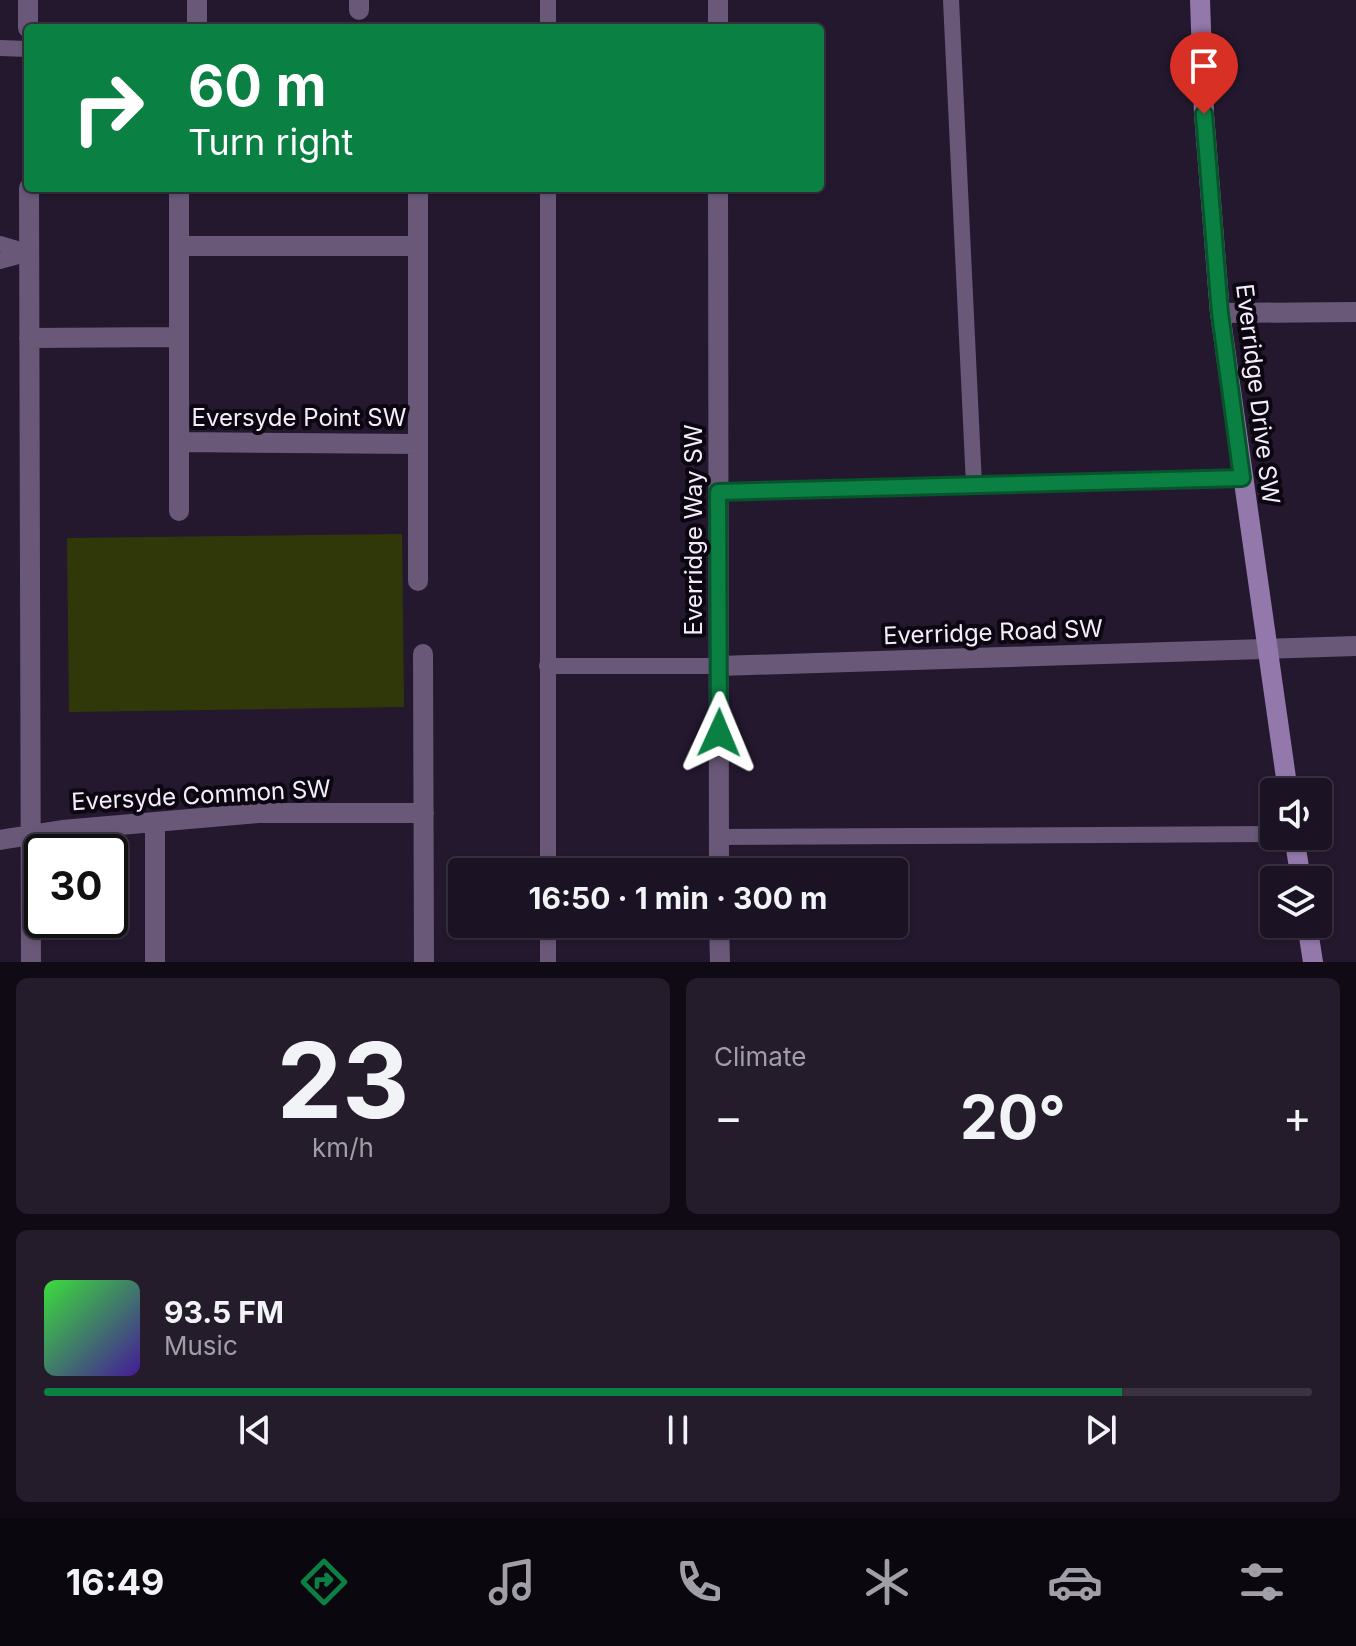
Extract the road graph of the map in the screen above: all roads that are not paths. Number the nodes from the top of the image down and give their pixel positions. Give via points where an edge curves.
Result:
1 (28, 0) edge
2 (197, 0) edge
3 (548, 0) edge
4 (718, 0) edge
5 (951, 0) edge
6 (1200, 0) edge
7 (28, 24) edge
8 (197, 24) edge
9 (548, 24) edge
10 (718, 24) edge
11 (0, 48) edge
12 (24, 49) edge
13 (29, 192) edge
14 (179, 192) edge
15 (418, 192) edge
16 (548, 192) edge
17 (718, 192) edge
18 (0, 244) edge
19 (179, 246) junction
20 (418, 246) junction
21 (29, 253) junction
22 (0, 261) edge
23 (1356, 312) edge
24 (1220, 313) junction
25 (179, 337) junction
26 (29, 338) junction
27 (179, 442) junction
28 (418, 444) junction
29 (1242, 478) junction
30 (974, 485) junction
31 (718, 492) junction
32 (179, 511) dead end
33 (418, 581) dead end
34 (1356, 646) edge
35 (1267, 650) junction
36 (423, 654) dead end
37 (547, 666) junction
38 (720, 666) junction
39 (1286, 778) edge
40 (424, 813) junction
41 (155, 822) junction
42 (30, 834) edge
43 (36, 834) edge
44 (24, 836) edge
45 (1260, 836) edge
46 (718, 837) junction
47 (0, 840) edge
48 (548, 858) edge
49 (719, 858) edge
50 (31, 938) edge
51 (548, 938) edge
52 (719, 938) edge
53 (1309, 938) edge
54 (31, 962) edge
55 (155, 962) edge
56 (424, 962) edge
57 (548, 962) edge
58 (720, 962) edge
59 (1313, 962) edge

1 - 7 street
2 - 8 street
3 - 9 lane
4 - 10 street
5 - 30 lane
6 - 24 street, Everridge Drive SW
11 - 12 lane
13 - 21 street
14 - 19 street, Eversyde Point SW
15 - 20 street, Eversyde Point SW
16 - 37 lane
17 - 31 street, Everridge Way SW
18 - 21 lane
19 - 20 street
19 - 25 street, Eversyde Point SW
20 - 28 street, Eversyde Point SW
21 - 22 lane
21 - 26 street
23 - 24 street
24 - 29 street, Everridge Drive SW
25 - 26 street
25 - 27 street, Eversyde Point SW
26 - 42 street
27 - 28 street, Eversyde Point SW
27 - 32 street, Eversyde Point SW
28 - 33 street, Eversyde Point SW
29 - 30 lane
29 - 35 street, Everridge Drive SW
30 - 31 lane
31 - 38 street, Everridge Way SW
34 - 35 street, Everridge Road SW
35 - 38 street, Everridge Road SW
35 - 39 street, Everridge Drive SW
36 - 40 street
37 - 38 lane
37 - 48 lane
38 - 46 street, Everridge Way SW
40 - 41 street, Eversyde Common SW via 258,813
40 - 56 street
41 - 43 street, Eversyde Common SW
41 - 55 street
44 - 47 street, Eversyde Common SW
45 - 46 lane
46 - 49 street, Everridge Way SW
50 - 54 street
51 - 57 lane
52 - 58 street
53 - 59 street

